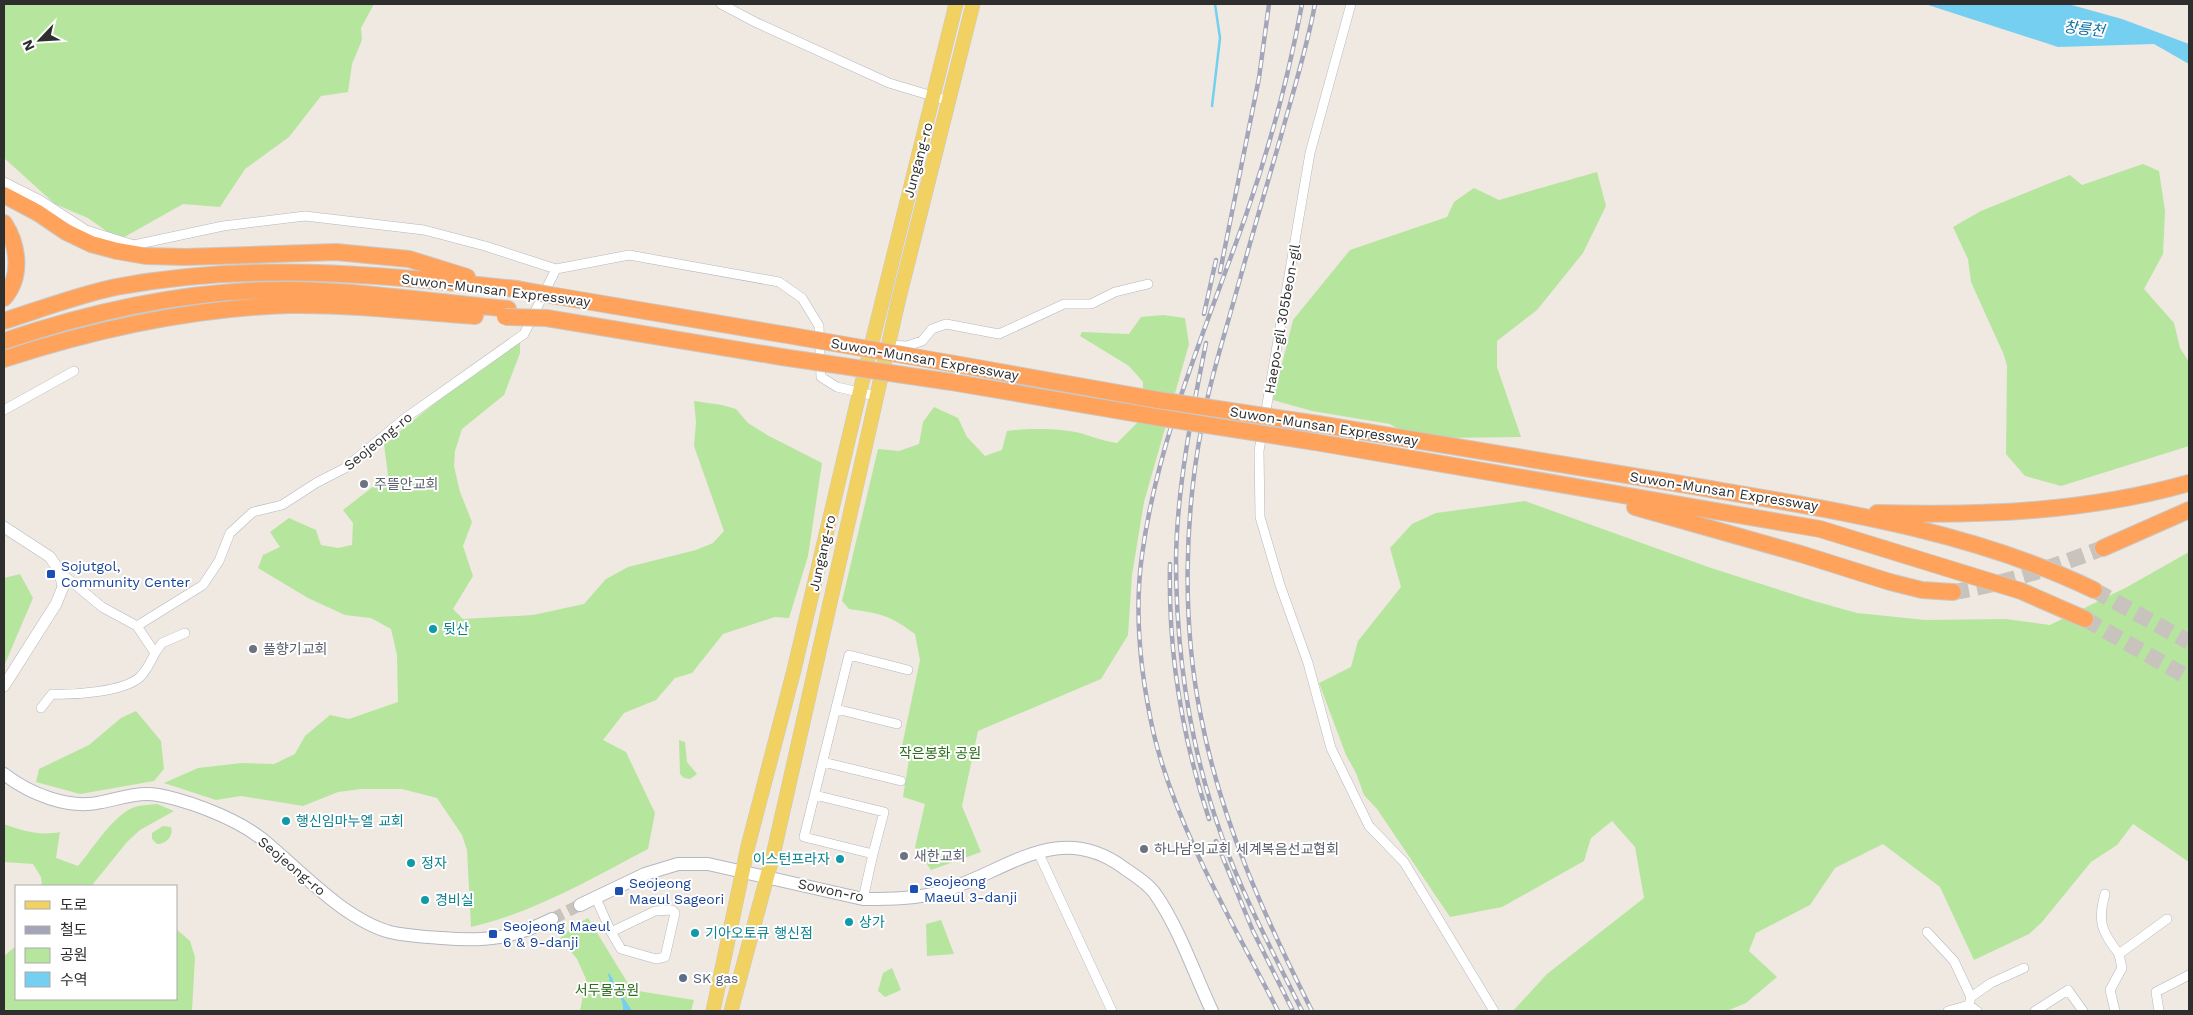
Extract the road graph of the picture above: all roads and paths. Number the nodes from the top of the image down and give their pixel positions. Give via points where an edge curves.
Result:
1 (721, 4) edge
2 (956, 4) edge
3 (974, 4) edge
4 (1351, 4) edge
5 (934, 96) junction
6 (949, 101) junction
7 (4, 182) edge
8 (4, 195) edge
9 (4, 223) edge
10 (556, 269) junction
11 (1148, 284) dead end
12 (498, 287) junction
13 (4, 298) edge
14 (507, 313) junction
15 (4, 322) edge
16 (4, 341) edge
17 (888, 345) junction
18 (4, 359) edge
19 (74, 371) dead end
20 (859, 392) junction
21 (876, 396) junction
22 (4, 410) edge
23 (2189, 483) edge
24 (1556, 485) junction
25 (2189, 510) edge
26 (1846, 512) junction
27 (4, 526) edge
28 (2102, 548) tunnel mouth
29 (60, 572) junction
30 (2094, 590) tunnel mouth
31 (1953, 592) tunnel mouth
32 (2085, 620) tunnel mouth
33 (137, 626) junction
34 (185, 633) dead end
35 (154, 653) junction
36 (908, 670) dead end
37 (4, 686) edge
38 (41, 708) dead end
39 (836, 709) junction
40 (897, 724) dead end
41 (823, 762) junction
42 (4, 774) edge
43 (901, 781) dead end
44 (815, 795) junction
45 (1038, 852) junction
46 (873, 854) junction
47 (743, 872) junction
48 (766, 876) junction
49 (2105, 894) dead end
50 (595, 896) junction
51 (863, 899) junction
52 (580, 905) tunnel mouth
53 (552, 919) tunnel mouth
54 (2167, 919) dead end
55 (611, 932) junction
56 (1927, 932) dead end
57 (2119, 954) junction
58 (2024, 968) dead end
59 (2189, 976) edge
60 (1970, 1001) junction
61 (713, 1011) edge
62 (731, 1011) edge
63 (1112, 1011) edge
64 (1212, 1011) edge
65 (1494, 1011) edge
66 (1948, 1011) edge
67 (1977, 1011) edge
68 (2035, 1011) edge
69 (2083, 1011) edge
70 (2115, 1011) edge
71 (2159, 1011) edge

1 - 5 street via 889,83
2 - 5 main road, Jungang-ro
3 - 6 main road, Jungang-ro
4 - 65 street, Haepo-gil 305beon-gil via 1310,153 1259,452 1260,517 1308,662 1332,748 1369,826 1404,862
5 - 6 street
5 - 20 main road, Jungang-ro
6 - 17 main road, Jungang-ro
7 - 10 street via 40,200 86,230 134,245 223,226 305,216 424,230
8 - 12 highway via 92,244 146,256 336,252 373,255 409,259
9 - 13 highway via 13,237 16,263 14,287
10 - 20 street via 629,255 779,282 802,298 819,326 821,377 837,387
10 - 33 street, Seojeong-ro via 524,334 404,419 345,468 316,482 282,505 253,512 230,532 219,561 203,585
11 - 17 street via 1115,292 1091,304 1064,304 999,334 946,324 932,329 922,341 907,346
12 - 15 highway, Suwon-Munsan Expressway via 360,273 229,272 115,288 60,302
12 - 26 highway, Suwon-Munsan Expressway, bridge via 1158,400
14 - 16 highway, Suwon-Munsan Expressway via 408,297 296,290 228,292 117,308 66,320
14 - 18 highway via 290,305 207,311 62,340
14 - 24 highway, Suwon-Munsan Expressway, bridge via 950,382
17 - 21 main road, Jungang-ro
19 - 22 street
20 - 21 street
20 - 47 main road, Jungang-ro
21 - 48 main road, Jungang-ro
23 - 26 highway, Suwon-Munsan Expressway via 2156,493 2050,510 1950,515
24 - 31 highway, Suwon-Munsan Expressway via 1890,582 1922,590
24 - 32 highway, Suwon-Munsan Expressway via 1820,529 2020,591
25 - 28 highway
26 - 30 highway, Suwon-Munsan Expressway via 2006,553
27 - 29 street via 50,557
29 - 33 street via 102,607
29 - 37 street via 63,588 56,604
33 - 35 street
34 - 35 street via 162,643
35 - 38 street via 139,678 116,688 52,694
36 - 39 street via 849,655
39 - 40 street
39 - 41 street
41 - 43 street
41 - 44 street
42 - 53 main road, Seojeong-ro via 19,786 78,804 148,794 206,809 261,838 318,889 360,918 389,932 487,940 530,930
44 - 46 street via 884,812
44 - 46 street via 804,837
45 - 51 main road, Sowon-ro via 942,892
45 - 63 street
45 - 64 main road, Sowon-ro via 1059,848 1090,849 1112,859 1155,893
46 - 51 street
47 - 48 main road, Sowon-ro
47 - 50 main road via 708,864 678,864 644,874
47 - 61 main road, Jungang-ro
48 - 51 main road, Sowon-ro
48 - 62 main road, Jungang-ro
49 - 57 street via 2101,910 2104,934
50 - 52 main road
50 - 55 street
54 - 57 street
55 - 55 street via 655,911 672,910 675,913 668,948 661,959 621,949
56 - 60 street via 1954,960
57 - 70 street via 2122,968 2110,990
58 - 60 street via 1991,983
59 - 71 street via 2156,992
60 - 66 street
60 - 67 street
68 - 69 street via 2068,990

